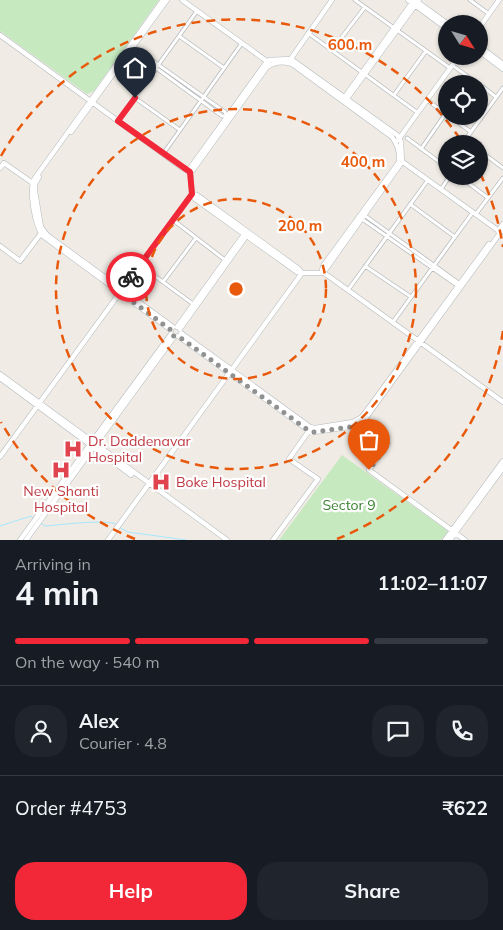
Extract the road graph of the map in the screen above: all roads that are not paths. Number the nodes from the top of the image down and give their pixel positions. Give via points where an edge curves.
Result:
1 (163, 0) edge
2 (167, 0) edge
3 (182, 0) edge
4 (332, 0) edge
5 (355, 0) edge
6 (470, 0) edge
7 (499, 0) edge
8 (414, 1) edge
9 (365, 7) junction
10 (197, 11) junction
11 (489, 14) joint
12 (438, 17) edge
13 (438, 21) edge
14 (396, 29) junction
15 (308, 34) junction
16 (0, 35) edge
17 (179, 36) junction
18 (242, 43) junction
19 (132, 48) junction
20 (332, 50) junction
21 (426, 51) junction
22 (488, 53) edge
23 (488, 58) edge
24 (289, 61) junction
25 (269, 63) junction
26 (503, 64) edge
27 (158, 66) junction
28 (451, 66) junction
29 (224, 68) junction
30 (503, 69) edge
31 (364, 73) junction
32 (465, 75) edge
33 (503, 88) edge
34 (488, 91) edge
35 (394, 96) junction
36 (496, 97) junction
37 (135, 98) junction
38 (202, 99) junction
39 (345, 99) junction
40 (427, 100) junction
41 (91, 102) junction
42 (438, 108) edge
43 (418, 113) junction
44 (227, 116) junction
45 (118, 121) junction
46 (439, 125) edge
47 (462, 125) edge
48 (180, 130) junction
49 (471, 132) junction
50 (469, 135) edge
51 (407, 138) dead end
52 (398, 141) junction
53 (421, 148) junction
54 (163, 154) junction
55 (488, 157) edge
56 (401, 160) junction
57 (438, 161) edge
58 (0, 168) edge
59 (503, 168) edge
60 (190, 172) junction
61 (503, 178) edge
62 (428, 179) junction
63 (33, 183) junction
64 (444, 185) edge
65 (471, 185) edge
66 (441, 189) junction
67 (192, 194) junction
68 (488, 198) junction
69 (410, 204) junction
70 (475, 213) junction
71 (363, 217) junction
72 (172, 220) junction
73 (503, 224) edge
74 (42, 232) junction
75 (501, 232) edge
76 (246, 234) junction
77 (388, 235) junction
78 (455, 237) junction
79 (196, 238) junction
80 (0, 246) edge
81 (225, 260) junction
82 (140, 265) junction
83 (365, 266) junction
84 (433, 267) junction
85 (302, 273) junction
86 (321, 273) junction
87 (163, 282) junction
88 (460, 286) junction
89 (348, 290) junction
90 (121, 291) junction
91 (411, 297) junction
92 (193, 304) junction
93 (392, 322) junction
94 (176, 332) junction
95 (420, 341) junction
96 (230, 371) junction
97 (0, 374) edge
98 (0, 378) edge
99 (503, 402) edge
100 (38, 404) junction
101 (360, 422) junction
102 (310, 429) junction
103 (93, 444) junction
104 (0, 457) edge
105 (503, 461) edge
106 (503, 468) edge
107 (148, 485) junction
108 (35, 524) junction
109 (454, 532) junction
110 (20, 540) edge
111 (26, 540) edge
112 (108, 540) edge
113 (222, 540) edge
114 (227, 540) edge
115 (273, 540) edge
116 (445, 540) edge
117 (450, 540) edge
118 (465, 540) edge

1 - 41 street
2 - 19 street
3 - 10 street
4 - 15 street
5 - 9 street
6 - 11 street
7 - 11 street
8 - 12 street
8 - 13 street
8 - 14 street
9 - 14 street
9 - 20 street
10 - 17 street
10 - 18 street
14 - 21 street
14 - 31 street
15 - 20 street
15 - 24 street
16 - 41 street
17 - 27 street
17 - 29 street
18 - 25 street
18 - 29 street
19 - 27 street
19 - 41 street
20 - 31 street
21 - 28 street
21 - 35 street
22 - 26 street
23 - 30 street
24 - 25 street via 284,58
24 - 39 street
25 - 44 street
25 - 60 street
27 - 37 street
27 - 38 street
28 - 32 street
28 - 40 street
29 - 38 street
31 - 35 street
31 - 39 street
33 - 36 street
34 - 36 street
35 - 43 street
36 - 49 street
37 - 45 street
37 - 48 street
38 - 44 street via 222,116
38 - 48 street
39 - 52 street
40 - 42 street
40 - 43 street
41 - 45 street
41 - 63 street
43 - 52 street
44 - 60 street
45 - 54 street
46 - 53 street
47 - 49 street
48 - 54 street
49 - 50 street
51 - 53 street
52 - 56 street
53 - 57 street
54 - 60 street
55 - 59 street
56 - 62 street
56 - 71 street
56 - 86 street
58 - 63 street via 4,163
60 - 67 street
61 - 68 street
62 - 66 street
62 - 69 street
63 - 74 street via 31,189 36,218
64 - 66 street
65 - 68 street
66 - 70 street
67 - 72 street
67 - 76 street
68 - 70 street
69 - 77 street
69 - 78 street
70 - 75 street
70 - 78 street
71 - 77 street
71 - 86 street
72 - 79 street
72 - 82 street
73 - 75 street
74 - 80 street via 20,261
74 - 90 street
75 - 88 street
76 - 81 street
76 - 85 street
76 - 94 street
77 - 83 street
77 - 84 street
78 - 84 street
79 - 81 street
79 - 87 street
81 - 92 street
82 - 87 street
82 - 90 street
83 - 89 street
83 - 91 street
84 - 88 street
84 - 91 street
85 - 86 street
85 - 96 street
86 - 89 street
87 - 92 street
88 - 95 street
89 - 93 street
90 - 94 street
90 - 100 street
91 - 93 street
92 - 94 street
93 - 95 street
94 - 96 street
94 - 103 street
95 - 99 street
95 - 101 street
96 - 102 street
96 - 107 street
97 - 100 street
98 - 100 street
100 - 103 street
100 - 104 street
101 - 102 street
101 - 109 street via 388,444 369,470
102 - 115 street via 289,459 318,479
103 - 107 street
103 - 108 street
105 - 109 street
106 - 109 street
107 - 112 street
107 - 113 street
107 - 114 street
108 - 110 street
108 - 111 street
109 - 116 street
109 - 117 street
109 - 118 street

